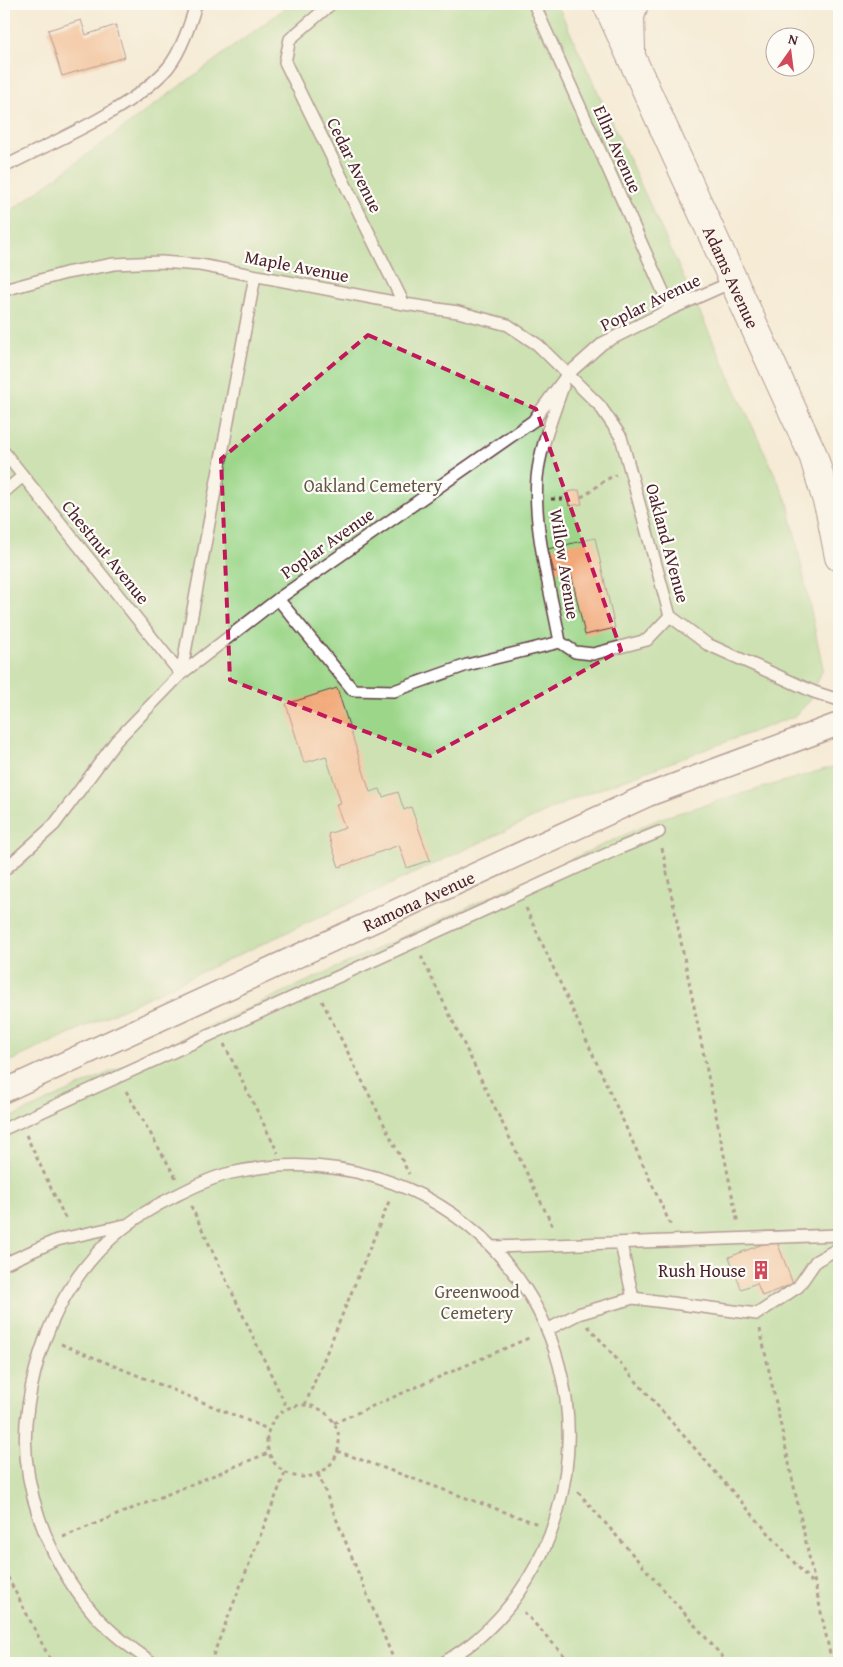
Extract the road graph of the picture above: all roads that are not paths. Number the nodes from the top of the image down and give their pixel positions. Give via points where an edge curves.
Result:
1 (196, 4) edge
2 (331, 4) edge
3 (534, 4) edge
4 (607, 4) edge
5 (634, 4) edge
6 (631, 59) junction
7 (4, 167) edge
8 (255, 276) junction
9 (734, 281) junction
10 (4, 290) edge
11 (404, 304) junction
12 (671, 308) junction
13 (567, 375) junction
14 (4, 452) edge
15 (23, 476) junction
16 (4, 492) edge
17 (839, 557) edge
18 (278, 599) junction
19 (670, 616) junction
20 (560, 642) junction
21 (181, 674) junction
22 (838, 699) edge
23 (839, 724) edge
24 (659, 832) road end
25 (4, 870) edge
26 (4, 1091) edge
27 (4, 1129) edge
28 (127, 1225) junction
29 (839, 1235) edge
30 (621, 1244) junction
31 (493, 1247) junction
32 (839, 1248) edge
33 (4, 1264) edge
34 (633, 1298) junction
35 (547, 1330) junction
36 (153, 1663) edge
37 (443, 1663) edge

1 - 7 lane via 188,31 165,71 122,106
2 - 11 lane, Cedar Avenue via 290,40 285,62
3 - 12 lane, Ellm Avenue
4 - 6 main road, Adams Avenue
5 - 6 main road via 630,17
6 - 9 main road, Adams Avenue
8 - 10 lane, Maple Avenue via 200,265 161,262 114,264
8 - 11 lane, Maple Avenue
8 - 21 lane
9 - 12 lane, Poplar Avenue
9 - 17 main road, Adams Avenue via 820,474
11 - 13 lane, Maple Avenue via 458,312 508,325 538,345
12 - 13 lane, Poplar Avenue via 603,343
13 - 18 lane, Poplar Avenue via 533,421
13 - 19 lane, Oakland AVenue via 600,406 621,437
13 - 20 lane, Willow Avenue via 544,444 537,479 538,523
14 - 15 lane, Chestnut Avenue
15 - 16 lane
15 - 21 lane, Chestnut Avenue
18 - 20 lane via 353,690 394,692 467,665
18 - 21 lane, Poplar Avenue
19 - 20 lane via 647,640 593,654 574,652
19 - 22 lane, Oakland AVenue via 707,644 814,692
21 - 25 lane, Poplar Avenue via 116,741 54,825
23 - 26 street, Ramona Avenue via 648,795
24 - 27 lane
28 - 31 lane via 151,1207 228,1173 283,1165 331,1167 360,1172 418,1193 458,1217
28 - 33 lane via 58,1240
28 - 36 lane via 96,1254 70,1288 44,1337 34,1368 27,1412 27,1457 34,1501 49,1543 69,1581 95,1615 126,1645
29 - 30 lane
30 - 31 lane
30 - 34 lane
31 - 35 lane via 526,1288
32 - 34 lane via 816,1261 798,1287 757,1314
34 - 35 lane via 578,1314
35 - 37 lane via 564,1383 569,1432 566,1478 553,1529 536,1566 514,1600 478,1638

